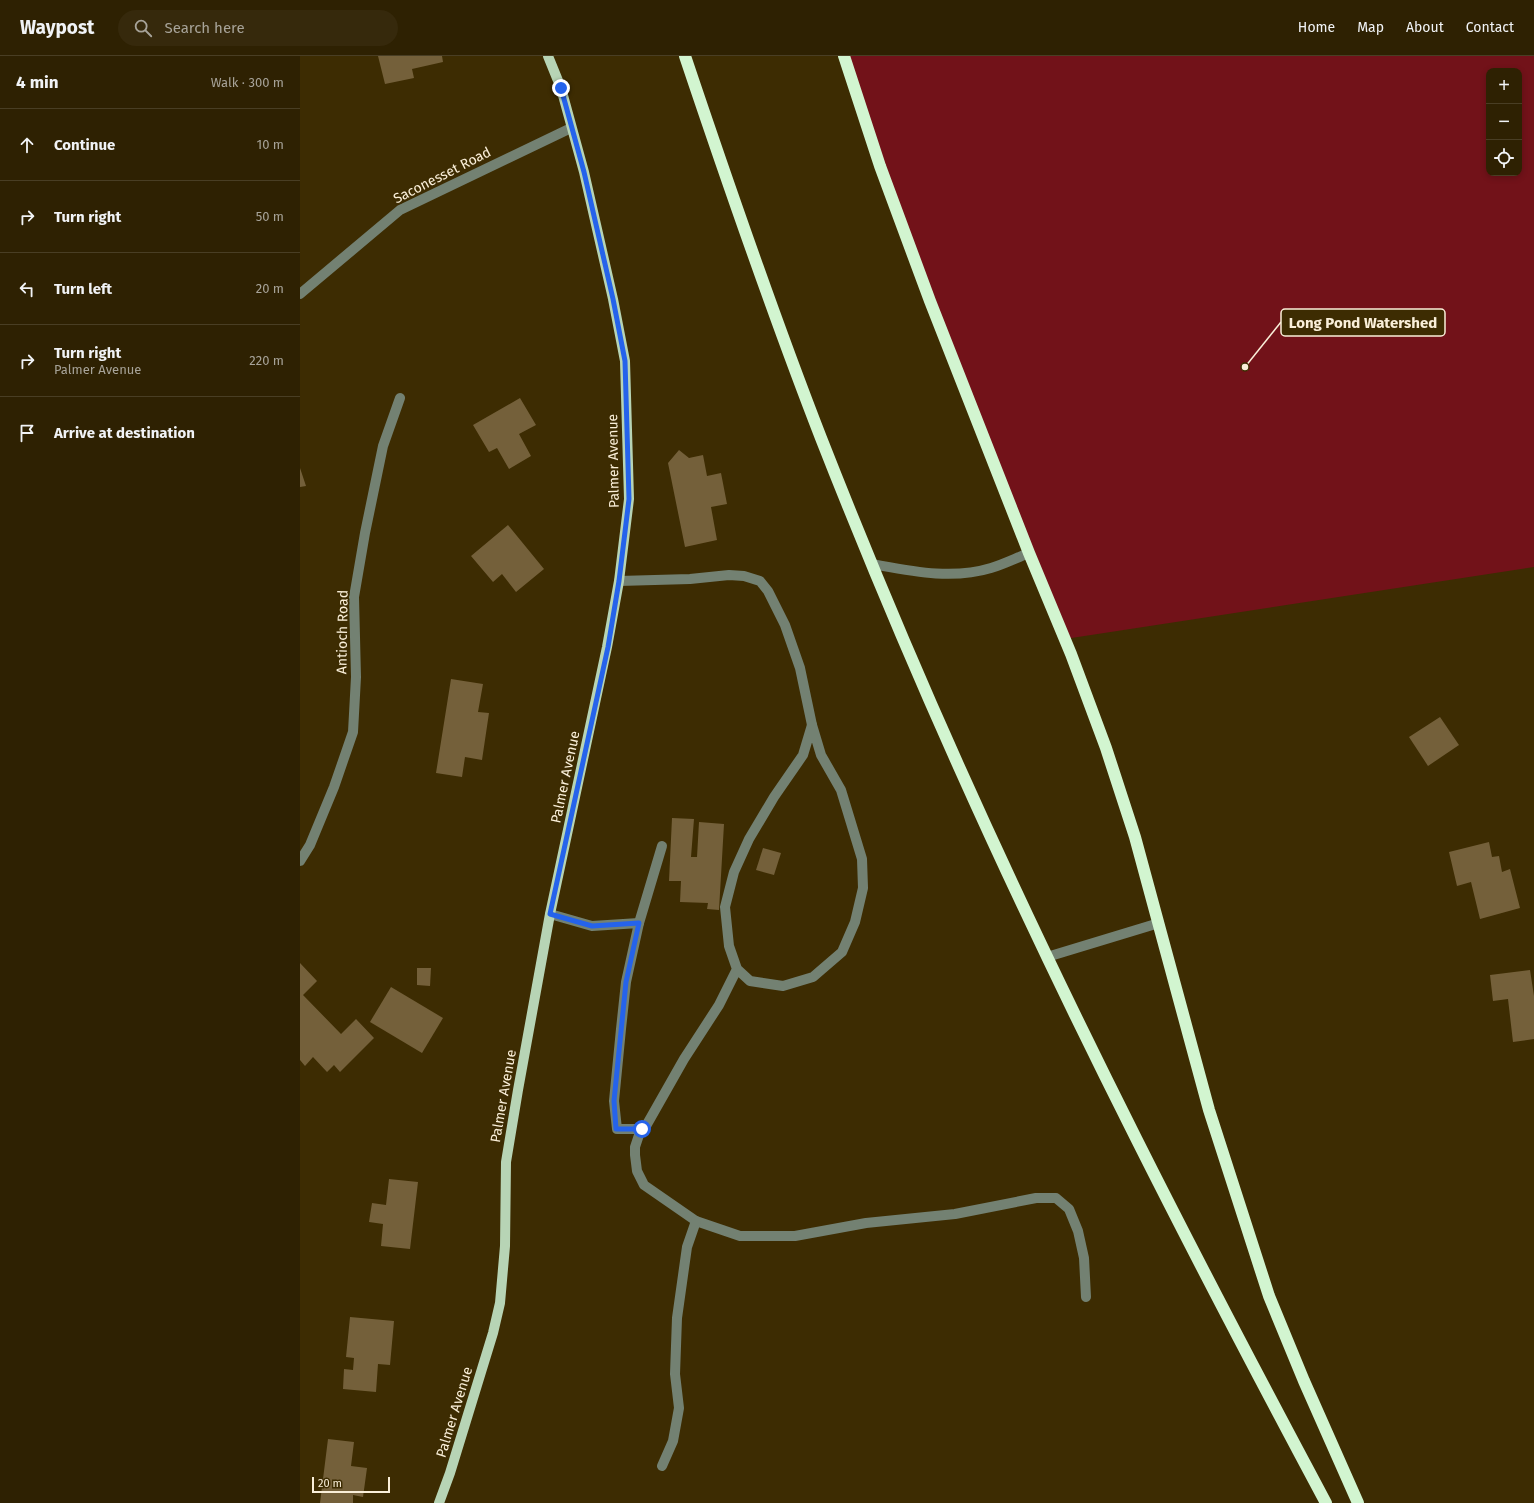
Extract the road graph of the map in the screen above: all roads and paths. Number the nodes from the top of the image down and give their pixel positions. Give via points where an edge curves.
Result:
1 (548, 56) edge
2 (685, 56) edge
3 (844, 56) edge
4 (571, 128) junction
5 (300, 294) edge
6 (400, 398) dead end
7 (1029, 553) junction
8 (872, 564) junction
9 (619, 581) junction
10 (812, 725) junction
11 (662, 846) dead end
12 (300, 861) edge
13 (550, 914) junction
14 (639, 923) junction
15 (1159, 923) junction
16 (1047, 957) junction
17 (737, 969) junction
18 (642, 1129) junction
19 (696, 1221) junction
20 (1086, 1297) dead end
21 (662, 1466) dead end
22 (439, 1503) edge
23 (1326, 1503) edge
24 (1358, 1503) edge

1 - 4 main road, Palmer Avenue via 561,88
2 - 8 highway via 821,438
3 - 7 highway via 880,166 930,301
4 - 5 street, Saconesset Road via 400,210
4 - 9 main road, Palmer Avenue via 584,172 625,361 629,499
6 - 12 street, Antioch Road via 383,446 354,597 356,677 353,732 334,787 310,845
7 - 8 street via 991,568 967,573 918,572
7 - 15 highway via 1106,748
8 - 16 highway via 960,768
9 - 10 street via 690,579 729,574 760,581 786,625 800,668
9 - 13 main road, Palmer Avenue via 608,647
10 - 17 street via 803,755 749,839 734,872 725,907 729,946
10 - 17 street via 821,755 841,790 862,859 864,888 855,922 842,952 813,977 783,986 750,981
11 - 14 street
13 - 14 street via 592,926
13 - 22 main road, Palmer Avenue via 506,1162 505,1246 500,1303 491,1340
14 - 18 street via 626,982 614,1101 616,1129
15 - 16 street
15 - 24 highway via 1209,1110 1269,1296
16 - 23 highway via 1165,1198
17 - 18 street via 719,1005
18 - 19 street via 635,1147 635,1155 637,1171 644,1185
19 - 20 street via 740,1236 795,1236 866,1223 955,1214 1036,1198 1056,1198 1069,1209 1078,1232 1084,1258
19 - 21 street via 687,1247 677,1318 675,1374 679,1408 672,1441

